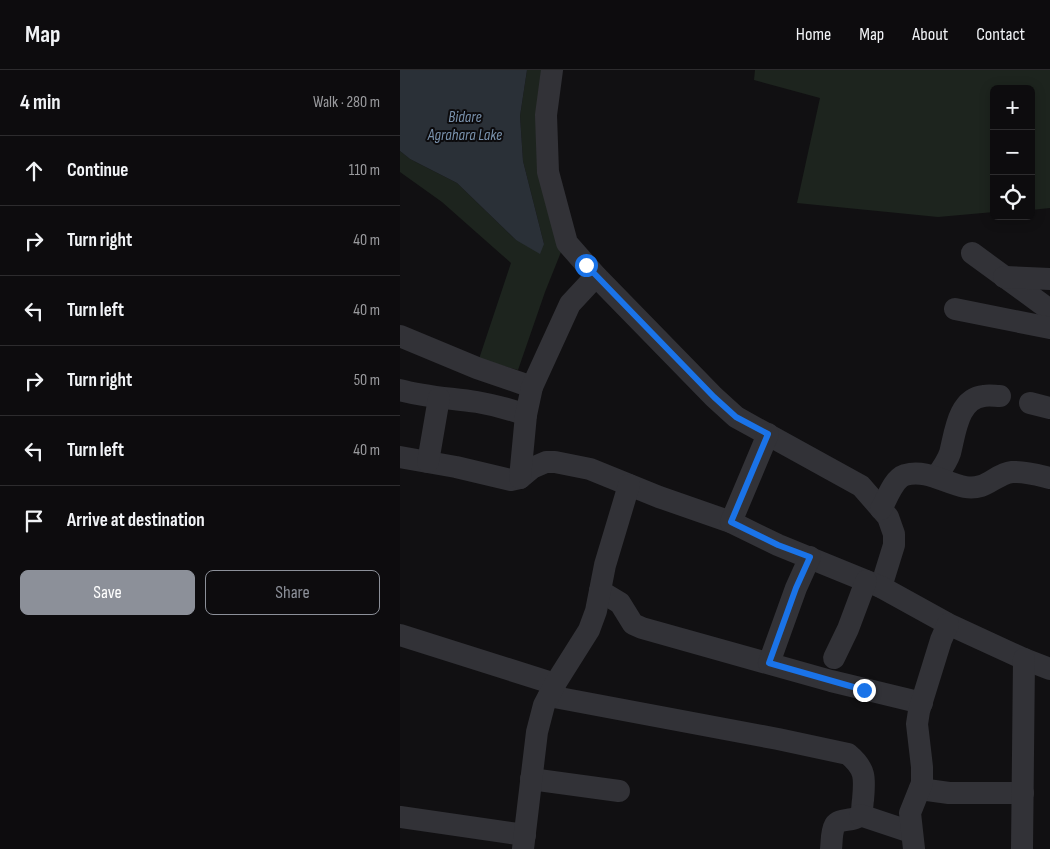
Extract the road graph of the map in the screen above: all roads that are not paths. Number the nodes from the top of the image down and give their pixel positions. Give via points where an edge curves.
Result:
1 (552, 70) edge
2 (972, 253) dead end
3 (596, 276) junction
4 (1004, 277) junction
5 (1050, 278) edge
6 (955, 309) dead end
7 (1050, 310) edge
8 (1050, 328) edge
9 (400, 336) edge
10 (532, 387) junction
11 (400, 390) edge
12 (1000, 396) dead end
13 (439, 398) junction
14 (526, 415) junction
15 (768, 434) junction
16 (400, 457) edge
17 (428, 462) junction
18 (936, 477) junction
19 (520, 478) junction
20 (1050, 478) edge
21 (629, 485) junction
22 (881, 509) junction
23 (731, 522) junction
24 (810, 557) junction
25 (873, 584) junction
26 (600, 591) junction
27 (948, 624) junction
28 (400, 635) edge
29 (834, 658) dead end
30 (1024, 659) junction
31 (769, 663) junction
32 (1050, 669) edge
33 (552, 690) junction
34 (922, 703) junction
35 (531, 779) junction
36 (920, 789) junction
37 (618, 791) dead end
38 (1023, 793) junction
39 (860, 815) junction
40 (400, 817) edge
41 (913, 841) edge
42 (524, 842) edge
43 (831, 849) edge
44 (1022, 849) edge

1 - 3 street via 546,115 548,172 567,243
2 - 4 street
3 - 10 street via 570,304
3 - 15 street via 714,397 736,417
4 - 5 street
4 - 7 street
6 - 8 street
9 - 10 street
10 - 14 street
11 - 13 street
12 - 18 street via 975,398 966,406 949,455
13 - 14 street via 496,406
13 - 17 street
14 - 19 street
15 - 22 street via 862,486
15 - 23 street
16 - 17 street
17 - 19 street via 504,480
18 - 20 street via 978,488 1010,472
18 - 22 street via 923,474 897,479
19 - 21 street via 539,464 555,462 590,469
21 - 23 street
21 - 26 street
22 - 25 street via 888,517 894,545
23 - 24 street
24 - 25 street
24 - 31 street
25 - 27 street
25 - 29 street
26 - 31 street via 620,603 633,624
26 - 33 street via 589,630
27 - 30 street
27 - 34 street
28 - 33 street
30 - 32 street
30 - 38 street
31 - 34 street
33 - 35 street via 537,732
33 - 39 street via 848,754 863,771 865,782
34 - 36 street via 917,724 922,767
35 - 37 street
35 - 42 street
36 - 38 street via 948,793
36 - 41 street via 910,813
38 - 44 street
39 - 41 street
39 - 43 street via 837,823
40 - 42 street

